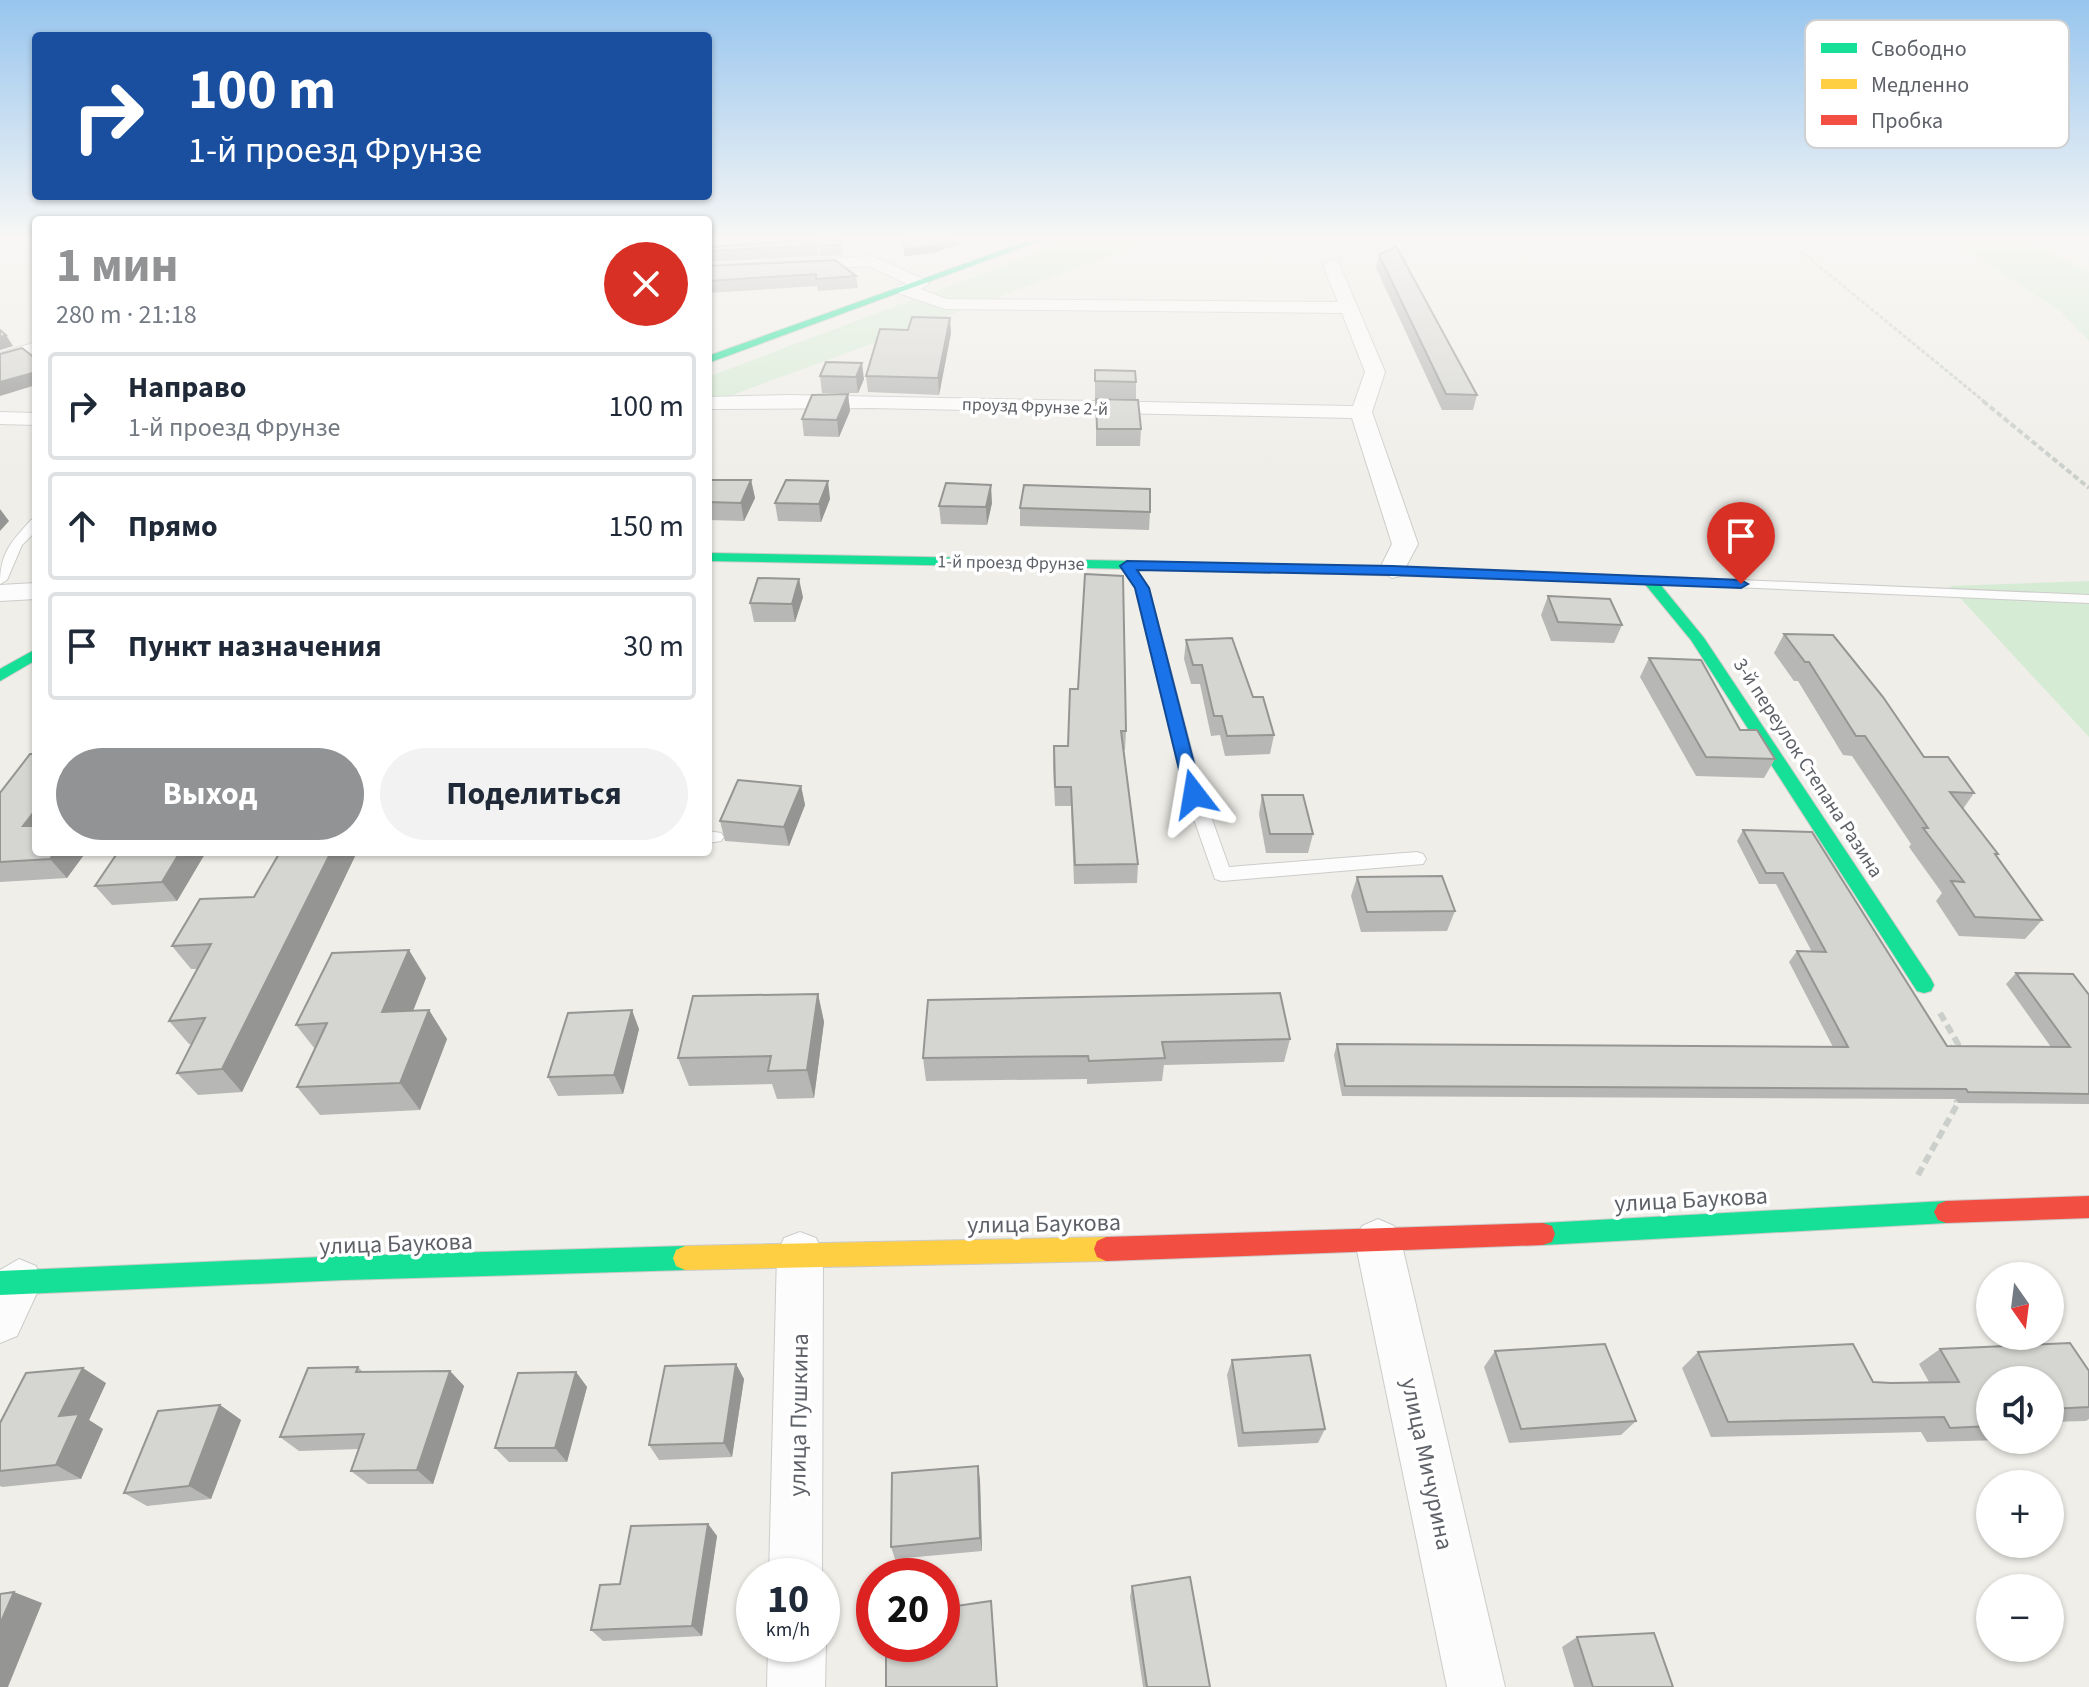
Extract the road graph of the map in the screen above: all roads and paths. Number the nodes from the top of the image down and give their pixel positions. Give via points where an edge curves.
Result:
1 (822, 319) edge
2 (1353, 319) edge
3 (1883, 319) edge
4 (32, 349) edge
5 (0, 359) edge
6 (712, 359) edge
7 (712, 403) edge
8 (1361, 412) junction
9 (0, 418) edge
10 (32, 419) edge
11 (2089, 488) edge
12 (32, 527) edge
13 (712, 557) edge
14 (1127, 566) junction
15 (1392, 570) junction
16 (0, 580) edge
17 (1649, 580) junction
18 (32, 591) edge
19 (0, 593) edge
20 (2089, 599) edge
21 (32, 656) edge
22 (0, 676) edge
23 (1417, 859) dead end
24 (1924, 985) joint
25 (1945, 1050) edge
26 (1953, 1094) edge
27 (2089, 1207) edge
28 (1896, 1213) junction
29 (1378, 1241) junction
30 (800, 1254) junction
31 (6, 1294) edge
32 (797, 1558) edge
33 (797, 1662) edge
34 (796, 1687) edge
35 (1476, 1687) edge

1 - 6 street
2 - 8 street via 1375,372
3 - 11 path
4 - 5 street
7 - 8 street, проузд Фрунзе 2-й
8 - 15 street via 1405,544
9 - 10 street
12 - 16 lane via 16,544
13 - 14 street, 1-й проезд Фрунзе
14 - 15 street, 1-й проезд Фрунзе
14 - 23 lane via 1142,588 1194,794 1222,874
15 - 17 street, 1-й проезд Фрунзе
17 - 20 lane
17 - 24 street, 3-й переулок Степана Разина via 1697,638
18 - 19 street
21 - 22 street
24 - 25 path via 1958,1044
26 - 28 path via 1958,1103
27 - 28 street, улица Баукова
28 - 29 street, улица Баукова
29 - 30 street, улица Баукова
29 - 35 street, улица Мичурина
30 - 31 street, улица Баукова
30 - 32 street, улица Пушкина
33 - 34 street

